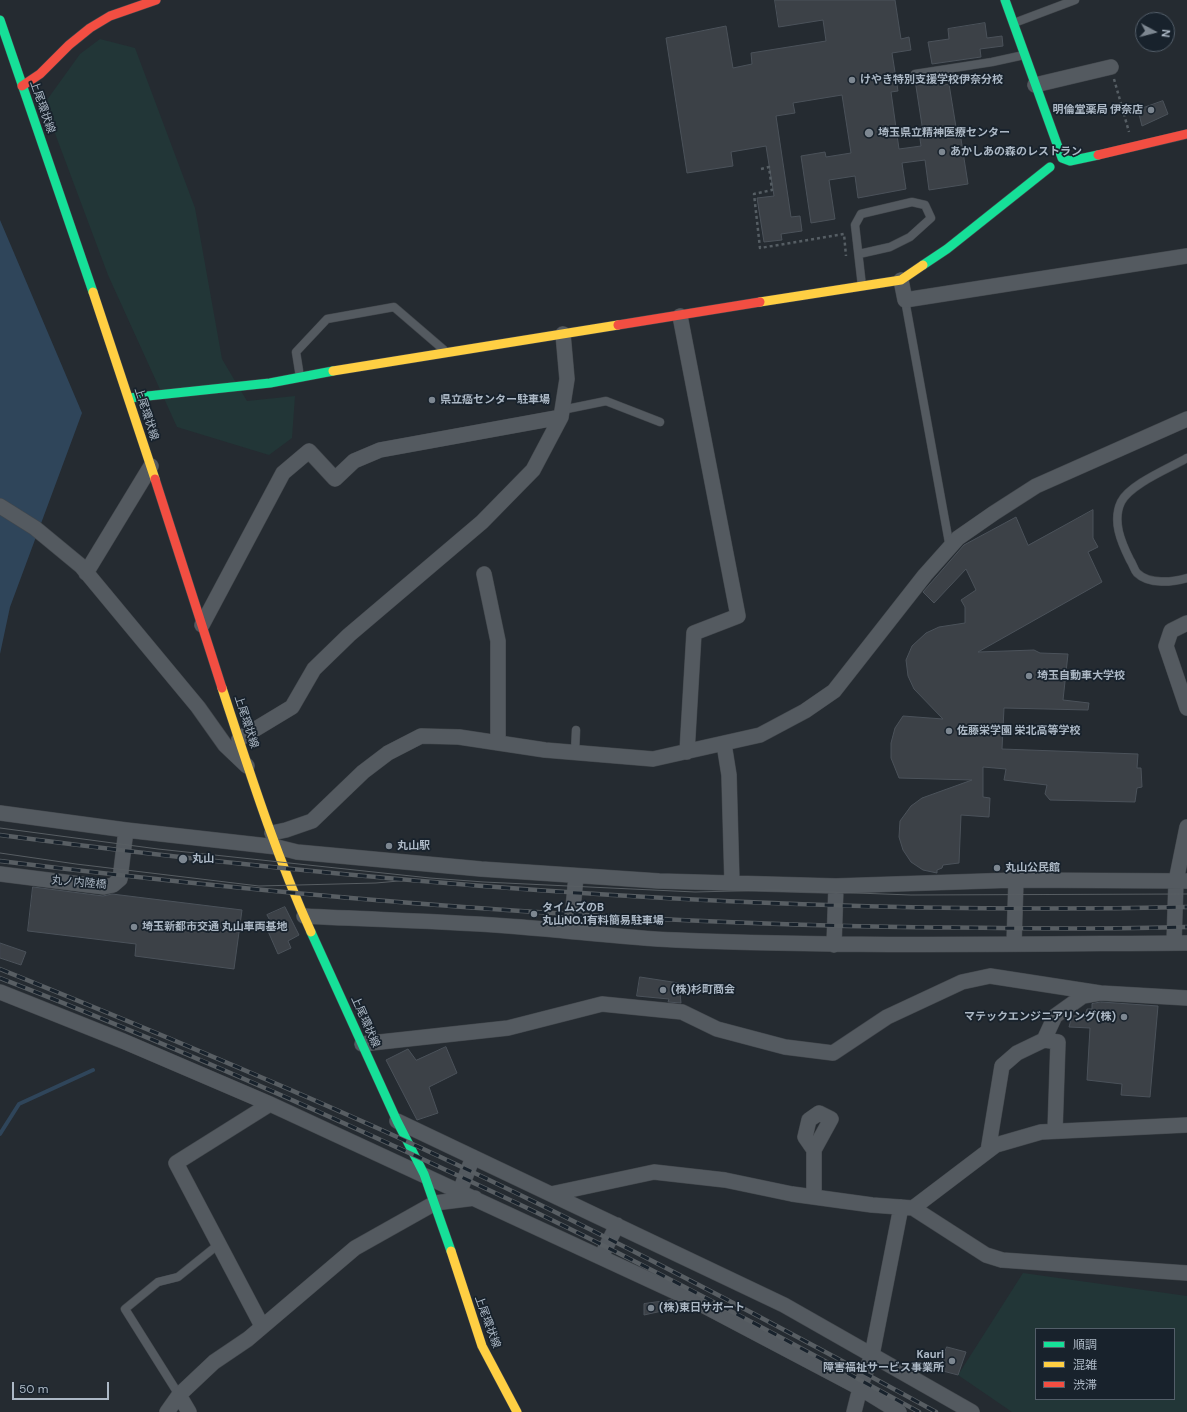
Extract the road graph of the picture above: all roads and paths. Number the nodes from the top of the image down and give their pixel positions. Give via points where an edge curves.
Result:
1 (156, 0) edge
2 (1005, 0) edge
3 (1074, 0) edge
4 (0, 20) edge
5 (1013, 23) junction
6 (1024, 55) junction
7 (1111, 67) joint
8 (915, 74) dead end
9 (1035, 85) junction
10 (22, 86) junction
11 (1187, 134) edge
12 (1133, 146) junction
13 (1050, 168) dead end
14 (760, 169) dead end
15 (859, 254) junction
16 (846, 256) dead end
17 (1187, 256) edge
18 (901, 280) junction
19 (862, 287) junction
20 (905, 300) junction
21 (680, 316) junction
22 (563, 334) junction
23 (447, 352) junction
24 (300, 378) junction
25 (129, 398) junction
26 (561, 414) junction
27 (1187, 419) edge
28 (660, 422) dead end
29 (1187, 458) edge
30 (150, 466) junction
31 (0, 506) edge
32 (950, 548) junction
33 (86, 573) junction
34 (484, 574) dead end
35 (1187, 578) edge
36 (1187, 624) edge
37 (202, 625) junction
38 (1187, 708) edge
39 (576, 730) dead end
40 (239, 739) junction
41 (498, 743) junction
42 (724, 744) junction
43 (575, 752) junction
44 (687, 752) junction
45 (248, 767) junction
46 (0, 813) edge
47 (1187, 827) edge
48 (125, 836) junction
49 (274, 840) junction
50 (0, 874) edge
51 (576, 876) junction
52 (1016, 880) junction
53 (1182, 881) edge
54 (732, 883) junction
55 (836, 886) junction
56 (304, 916) junction
57 (571, 931) junction
58 (1181, 943) edge
59 (1014, 944) junction
60 (834, 945) junction
61 (0, 992) edge
62 (1100, 993) junction
63 (1187, 998) edge
64 (1044, 1040) junction
65 (362, 1044) junction
66 (270, 1104) junction
67 (397, 1121) junction
68 (1187, 1126) edge
69 (1055, 1131) junction
70 (814, 1150) dead end
71 (988, 1150) junction
72 (474, 1157) junction
73 (424, 1174) junction
74 (460, 1191) junction
75 (551, 1194) junction
76 (814, 1197) junction
77 (475, 1198) junction
78 (435, 1203) junction
79 (907, 1208) junction
80 (617, 1225) junction
81 (219, 1244) junction
82 (602, 1257) junction
83 (1187, 1273) edge
84 (262, 1326) junction
85 (872, 1355) junction
86 (860, 1388) junction
87 (180, 1395) junction
88 (167, 1412) edge
89 (189, 1412) edge
90 (517, 1412) edge
91 (854, 1412) edge
92 (899, 1412) edge
93 (972, 1412) edge

1 - 10 main road via 110,16 90,28 40,74
2 - 5 main road
3 - 5 lane
4 - 10 main road, 上尾環状線
5 - 6 main road
6 - 8 lane
6 - 9 main road
7 - 9 street
7 - 12 path
9 - 12 main road via 1062,158 1070,160
10 - 25 main road, 上尾環状線
11 - 12 main road
13 - 18 main road via 965,235
14 - 16 path via 769,167 772,190 754,194 760,248 844,234
15 - 15 lane via 855,225 861,214 912,202 925,205 931,218 910,237 890,247
15 - 19 lane
17 - 20 street
18 - 19 main road
18 - 20 street
19 - 21 main road
20 - 32 lane
21 - 22 main road
21 - 44 street via 738,616 694,633
22 - 23 main road
22 - 26 street via 567,379
23 - 24 main road
23 - 24 lane via 394,307 327,319 296,352
24 - 25 main road
25 - 30 main road, 上尾環状線
26 - 28 lane via 606,401
26 - 37 street via 380,450 354,461 335,479 309,451 283,473
26 - 40 street via 533,470 482,522 349,635 314,669 292,707
27 - 32 street via 1036,486 958,538
29 - 35 lane via 1133,489 1121,501 1117,521 1122,544 1138,574 1149,580 1174,582
30 - 33 street
30 - 37 main road, 上尾環状線
31 - 33 street via 35,528
32 - 42 street via 925,575 834,691 805,711 760,735
33 - 45 street via 198,707 225,745
34 - 41 street via 498,641
36 - 38 street via 1171,631 1166,646
37 - 40 main road, 上尾環状線
39 - 43 lane
40 - 45 main road, 上尾環状線
41 - 43 street
41 - 49 street via 459,737 421,736 388,753 363,772 312,821 286,830
42 - 44 street
42 - 54 street via 729,775
43 - 44 street via 653,760
45 - 49 main road, 上尾環状線
46 - 48 street
47 - 53 street
48 - 49 street
48 - 50 street, 丸ノ内陸橋 via 120,879 109,887
49 - 51 street via 297,852
49 - 56 main road, 上尾環状線
51 - 54 street
51 - 57 street
52 - 53 street
52 - 55 street
52 - 59 street
53 - 58 street
54 - 55 street
55 - 60 street
56 - 57 street via 467,923
56 - 65 main road, 上尾環状線
57 - 60 street via 647,939
58 - 59 street
59 - 60 street
61 - 66 street
62 - 63 street
62 - 64 street via 1083,996 1055,1016
62 - 65 street via 990,976 962,982 887,1017 833,1053 785,1048 717,1029 682,1012 602,1004 508,1028
64 - 69 street via 1058,1042
64 - 71 street via 1017,1053 1002,1066
65 - 67 main road, 上尾環状線
66 - 73 street
66 - 81 street via 176,1163
67 - 72 street
67 - 73 main road, 上尾環状線
68 - 69 street
69 - 71 street via 1041,1132
70 - 76 street
71 - 79 street
72 - 74 street
72 - 75 street
73 - 74 street
73 - 78 main road, 上尾環状線
74 - 77 street
75 - 76 street via 654,1172 725,1180
75 - 80 street
76 - 79 street
77 - 78 street
77 - 82 street
78 - 84 street via 355,1248
78 - 90 main road, 上尾環状線 via 482,1346
79 - 83 street via 986,1255 1002,1260
79 - 85 street
80 - 82 street
80 - 85 street via 784,1305
81 - 84 street
81 - 87 lane via 178,1277 158,1282 125,1309
82 - 86 street via 695,1300
84 - 87 street via 214,1362
85 - 86 street
85 - 93 street
86 - 91 street
86 - 92 street
87 - 88 street
87 - 89 street

